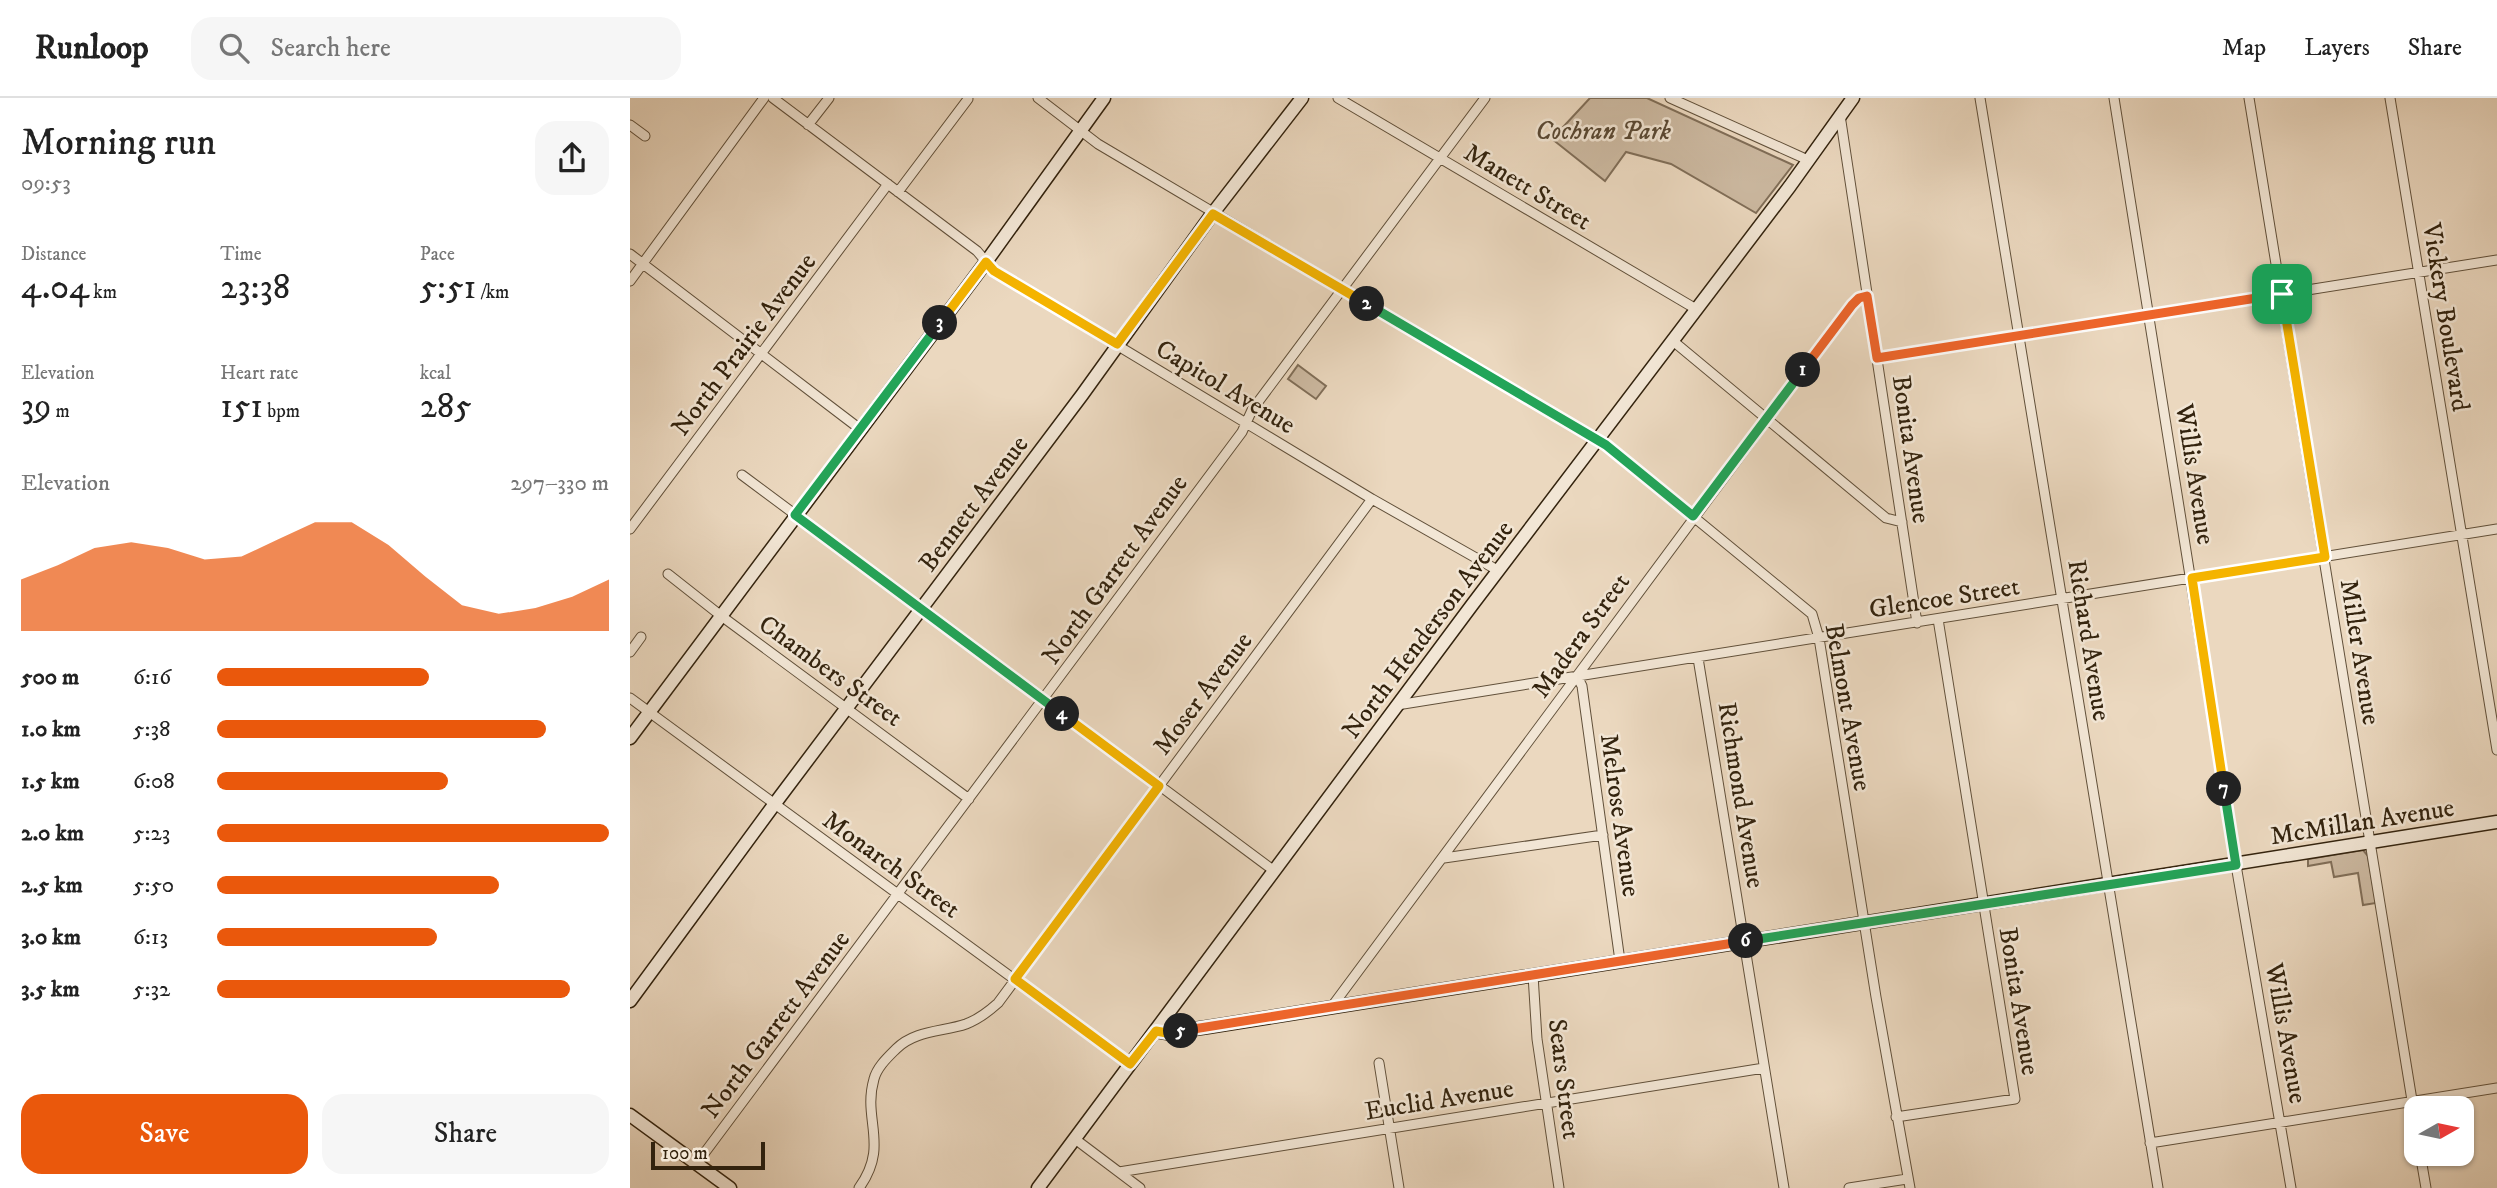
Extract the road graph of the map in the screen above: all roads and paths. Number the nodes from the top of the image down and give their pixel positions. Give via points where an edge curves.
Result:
1 (764, 98) edge
2 (773, 98) edge
3 (829, 98) edge
4 (1038, 98) edge
5 (1104, 98) edge
6 (1302, 98) edge
7 (1338, 98) edge
8 (1485, 98) edge
9 (1670, 98) edge
10 (1855, 98) edge
11 (1980, 98) edge
12 (2114, 98) edge
13 (2249, 98) edge
14 (2390, 98) edge
15 (968, 99) edge
16 (1840, 115) junction
17 (630, 125) edge
18 (808, 125) junction
19 (1080, 130) junction
20 (645, 136) dead end
21 (1440, 158) junction
22 (1808, 160) junction
23 (888, 184) junction
24 (898, 192) junction
25 (1213, 214) junction
26 (630, 254) edge
27 (2497, 260) edge
28 (986, 262) junction
29 (643, 263) junction
30 (2419, 272) junction
31 (630, 281) edge
32 (1342, 290) junction
33 (2282, 294) junction
34 (1867, 296) junction
35 (1696, 309) junction
36 (2150, 315) junction
37 (2020, 335) junction
38 (1673, 341) junction
39 (1117, 344) junction
40 (762, 355) junction
41 (1877, 358) junction
42 (1766, 418) junction
43 (1246, 422) junction
44 (860, 429) junction
45 (1596, 440) junction
46 (742, 475) dead end
47 (1372, 499) junction
48 (795, 515) junction
49 (1693, 516) junction
50 (1902, 522) junction
51 (630, 529) edge
52 (2497, 529) edge
53 (2461, 535) junction
54 (2325, 557) junction
55 (1499, 571) junction
56 (668, 574) dead end
57 (2192, 578) junction
58 (2062, 599) junction
59 (921, 610) junction
60 (720, 615) junction
61 (1938, 619) junction
62 (1917, 623) junction
63 (641, 637) dead end
64 (1819, 638) junction
65 (630, 652) edge
66 (1698, 657) junction
67 (1577, 676) junction
68 (630, 698) edge
69 (1043, 700) junction
70 (1398, 705) junction
71 (847, 708) junction
72 (650, 712) junction
73 (630, 738) edge
74 (2497, 750) edge
75 (1159, 786) junction
76 (969, 799) junction
77 (775, 804) junction
78 (2497, 822) edge
79 (1603, 835) junction
80 (2370, 844) junction
81 (1444, 858) junction
82 (2236, 865) junction
83 (1273, 870) junction
84 (2108, 885) junction
85 (899, 894) junction
86 (1983, 904) junction
87 (1864, 922) junction
88 (1743, 941) junction
89 (1620, 961) junction
90 (1532, 975) junction
91 (1015, 979) junction
92 (630, 1002) edge
93 (1333, 1005) junction
94 (1156, 1031) junction
95 (1379, 1063) dead end
96 (1130, 1064) junction
97 (1764, 1068) junction
98 (2497, 1088) edge
99 (2411, 1096) edge
100 (2448, 1096) edge
101 (2404, 1103) edge
102 (1546, 1104) junction
103 (630, 1115) edge
104 (1896, 1117) junction
105 (2281, 1122) junction
106 (1389, 1128) junction
107 (1075, 1139) junction
108 (2150, 1143) junction
109 (697, 1163) junction
110 (2422, 1166) edge
111 (1119, 1172) junction
112 (1909, 1183) edge
113 (728, 1188) edge
114 (859, 1188) edge
115 (1038, 1188) edge
116 (1140, 1188) edge
117 (1399, 1188) edge
118 (1559, 1188) edge
119 (1784, 1188) edge
120 (1849, 1188) edge
121 (2158, 1188) edge
122 (2291, 1188) edge
123 (2426, 1188) edge

1 - 29 street
2 - 18 street, Capitol Avenue
3 - 18 street
4 - 19 street, Belmont Avenue
5 - 19 street
6 - 25 street, Bennett Avenue
7 - 21 street, Manett Street
8 - 21 street, North Garrett Avenue
9 - 22 street
10 - 16 street, North Henderson Avenue
11 - 37 street, Richard Avenue
12 - 36 street, Willis Avenue
13 - 33 street, Miller Avenue
14 - 30 street, Vickery Boulevard
15 - 24 street
16 - 22 street, North Henderson Avenue
16 - 34 street, Bonita Avenue
17 - 20 street
18 - 23 street, Capitol Avenue
19 - 25 street, Belmont Avenue
19 - 28 street
21 - 32 street, North Garrett Avenue
21 - 35 street, Manett Street
22 - 35 street, North Henderson Avenue
23 - 24 street, Capitol Avenue
23 - 40 street, North Prairie Avenue
24 - 28 street, Capitol Avenue
25 - 32 street, Belmont Avenue
25 - 39 street, Bennett Avenue
26 - 29 street
27 - 30 street
28 - 39 street, Capitol Avenue
28 - 44 street
29 - 31 street
29 - 40 street
30 - 33 street
30 - 53 street, Vickery Boulevard
32 - 43 street, North Garrett Avenue
32 - 45 street, Belmont Avenue
33 - 36 street
33 - 54 street, Miller Avenue
34 - 41 street, Bonita Avenue
34 - 42 street, Madera Street via 1852,305
35 - 38 street, North Henderson Avenue
36 - 37 street
36 - 57 street, Willis Avenue
37 - 41 street
37 - 58 street, Richard Avenue
38 - 42 street
38 - 45 street, North Henderson Avenue
39 - 43 street, Capitol Avenue
39 - 59 street, Bennett Avenue
40 - 44 street
40 - 51 street, North Prairie Avenue
41 - 50 street, Bonita Avenue
42 - 49 street, Madera Street
42 - 50 street via 1886,518
43 - 47 street, Capitol Avenue
43 - 69 street, North Garrett Avenue
44 - 48 street
45 - 49 street, Belmont Avenue
45 - 55 street, North Henderson Avenue
46 - 48 street
47 - 55 street, Capitol Avenue
47 - 75 street, Moser Avenue
48 - 59 street
48 - 60 street
49 - 64 street, Belmont Avenue via 1812,614
49 - 67 street, Madera Street
50 - 62 street, Bonita Avenue
52 - 53 street, Glencoe Street
53 - 54 street, Glencoe Street
53 - 74 street, Vickery Boulevard
54 - 57 street, Glencoe Street
54 - 80 street, Miller Avenue
55 - 70 street, North Henderson Avenue
56 - 60 street, Chambers Street
57 - 58 street, Glencoe Street
57 - 82 street, Willis Avenue
58 - 61 street, Glencoe Street
58 - 84 street, Richard Avenue
59 - 69 street
59 - 71 street, Bennett Avenue
60 - 71 street, Chambers Street
60 - 72 street
61 - 62 street, Glencoe Street
61 - 86 street, Bonita Avenue
62 - 64 street, Glencoe Street
63 - 65 street
64 - 66 street, Glencoe Street
64 - 87 street, Belmont Avenue
66 - 67 street, Glencoe Street
66 - 88 street, Richmond Avenue
67 - 70 street, Glencoe Street
67 - 79 street, Melrose Avenue
67 - 81 street, Madera Street
68 - 72 street, Monarch Street
69 - 75 street
69 - 76 street, North Garrett Avenue
70 - 83 street, North Henderson Avenue
71 - 76 street, Chambers Street
71 - 77 street, Bennett Avenue
72 - 73 street
72 - 77 street, Monarch Street
75 - 83 street
75 - 91 street, Moser Avenue
76 - 85 street, North Garrett Avenue
77 - 85 street, Monarch Street
77 - 92 street, Bennett Avenue
78 - 80 street, McMillan Avenue
79 - 81 street
79 - 89 street, Melrose Avenue
80 - 82 street, McMillan Avenue
80 - 99 street, Miller Avenue
81 - 93 street, Madera Street
82 - 84 street, McMillan Avenue
82 - 105 street, Willis Avenue
83 - 94 street, North Henderson Avenue
84 - 86 street, McMillan Avenue
84 - 108 street, Richard Avenue
85 - 91 street, Monarch Street
85 - 109 street, North Garrett Avenue
86 - 87 street, McMillan Avenue
86 - 104 street, Bonita Avenue via 2015,1099
87 - 88 street, McMillan Avenue
87 - 104 street, Belmont Avenue
88 - 89 street, McMillan Avenue
88 - 97 street, Richmond Avenue
89 - 90 street, McMillan Avenue
90 - 93 street, McMillan Avenue
90 - 102 street, Sears Street
91 - 96 street, Monarch Street
91 - 114 street, Moser Avenue via 986,1014 915,1035 880,1066 871,1093 873,1166
93 - 94 street, McMillan Avenue via 1167,1033
94 - 96 street, North Henderson Avenue
95 - 106 street
96 - 107 street, North Henderson Avenue
97 - 102 street, Euclid Avenue
97 - 119 street, Richmond Avenue
98 - 100 street
101 - 105 street
102 - 106 street, Euclid Avenue
102 - 118 street, Sears Street
103 - 109 street
104 - 112 street, Belmont Avenue
105 - 108 street
105 - 122 street, Willis Avenue
106 - 111 street, Euclid Avenue
106 - 117 street
107 - 111 street
107 - 115 street, North Henderson Avenue
108 - 121 street, Richard Avenue
109 - 113 street
110 - 123 street
111 - 116 street
112 - 120 street

